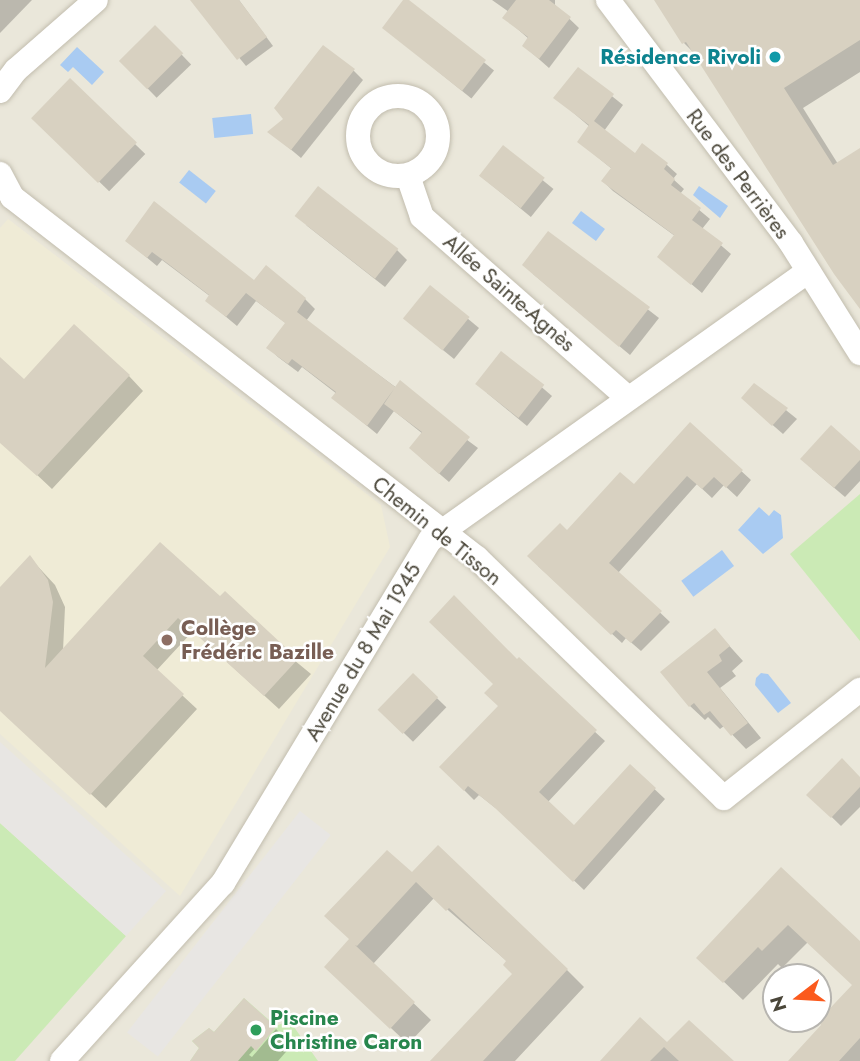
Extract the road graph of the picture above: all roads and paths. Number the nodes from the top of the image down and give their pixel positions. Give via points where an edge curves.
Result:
1 (96, 0) edge
2 (608, 0) edge
3 (0, 91) edge
4 (0, 174) edge
5 (408, 176) dead end
6 (808, 271) junction
7 (860, 353) edge
8 (628, 398) junction
9 (440, 531) junction
10 (860, 690) edge
11 (62, 1061) edge

1 - 3 street via 16,70
2 - 6 street, Rue des Perrières
4 - 9 street, Chemin de Tisson via 12,197
5 - 8 street, Allée Sainte-Agnès via 422,217
6 - 7 street, Rue des Perrières
6 - 8 street, Avenue du 8 Mai 1945
8 - 9 street, Avenue du 8 Mai 1945
9 - 10 street, Chemin de Tisson via 477,558 724,798
9 - 11 street, Avenue du 8 Mai 1945 via 430,540 223,883

